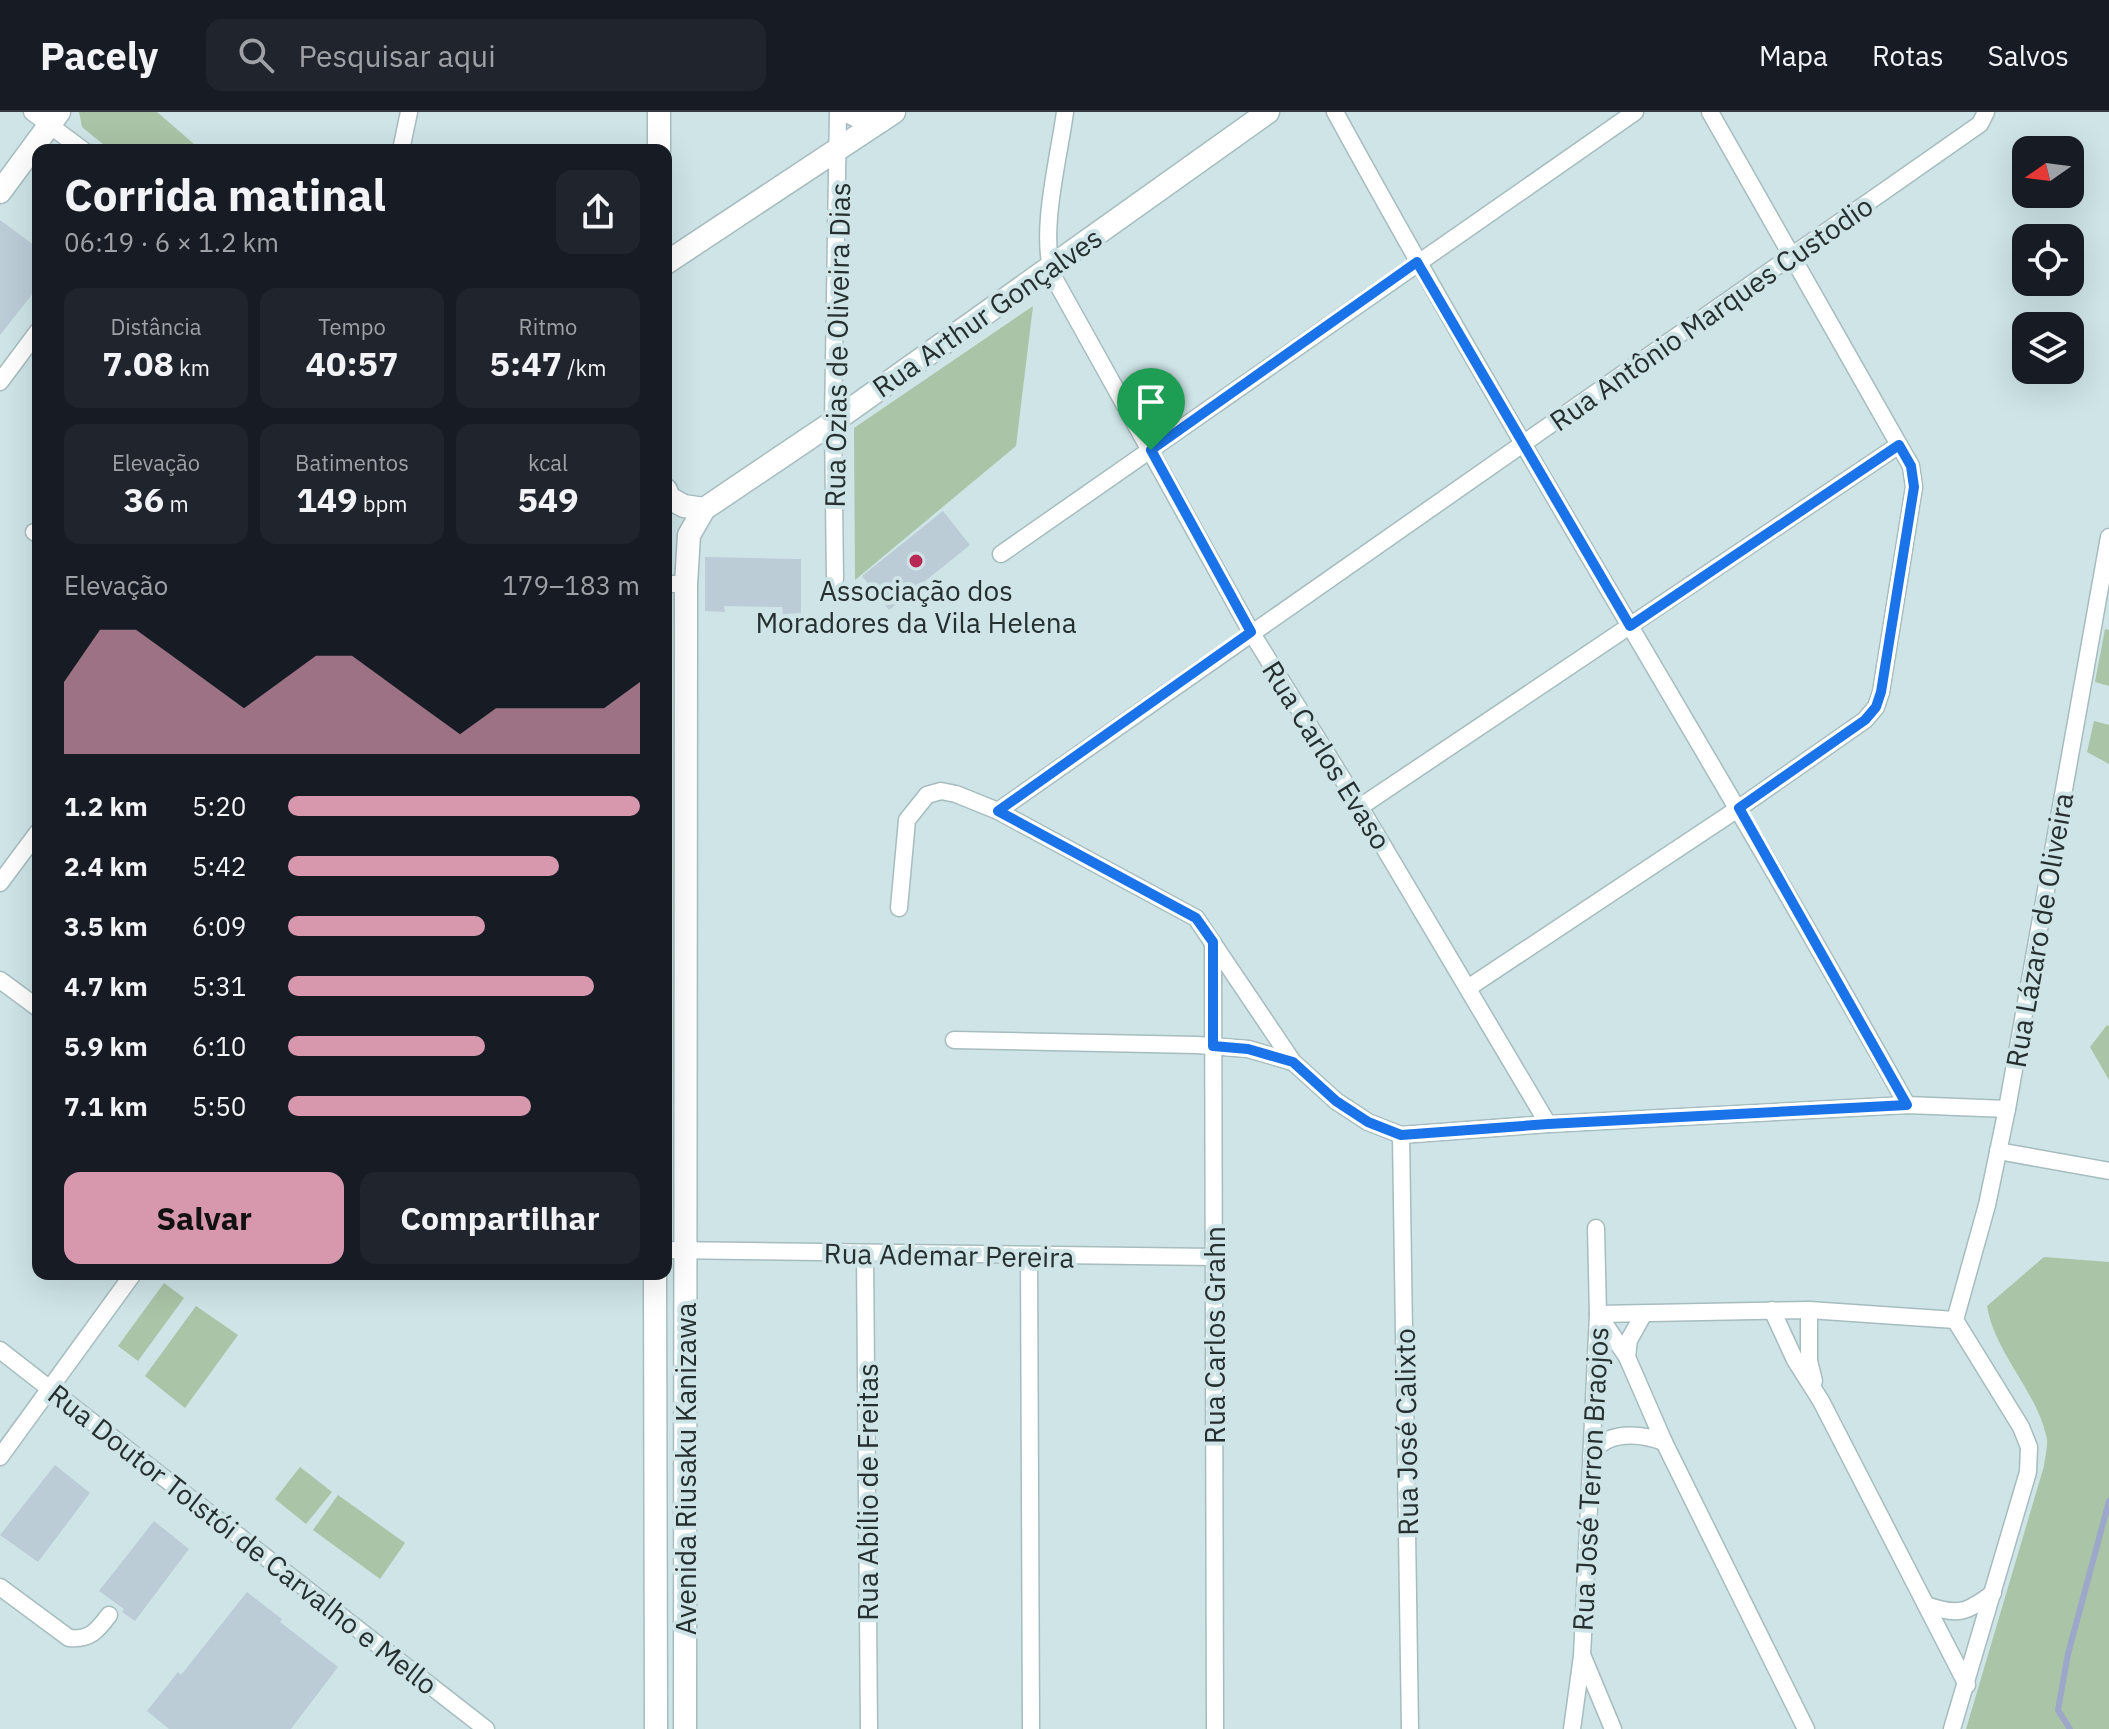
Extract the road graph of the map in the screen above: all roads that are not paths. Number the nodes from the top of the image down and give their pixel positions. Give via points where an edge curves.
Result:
1 (409, 112) edge
2 (659, 112) edge
3 (838, 112) edge
4 (849, 112) edge
5 (1065, 112) edge
6 (1268, 112) edge
7 (1335, 112) edge
8 (1635, 112) edge
9 (1710, 112) edge
10 (1986, 112) edge
11 (47, 116) edge
12 (888, 116) edge
13 (77, 144) edge
14 (402, 144) edge
15 (659, 144) edge
16 (839, 149) junction
17 (0, 192) edge
18 (1793, 257) junction
19 (672, 259) edge
20 (1417, 262) junction
21 (1050, 267) junction
22 (32, 339) edge
23 (0, 382) edge
24 (833, 422) junction
25 (1524, 444) junction
26 (1899, 445) junction
27 (1151, 450) junction
28 (672, 500) edge
29 (704, 509) junction
30 (2109, 537) edge
31 (1001, 554) dead end
32 (835, 579) dead end
33 (676, 584) edge
34 (1630, 626) junction
35 (1251, 632) junction
36 (1360, 807) junction
37 (1739, 808) junction
38 (998, 811) junction
39 (32, 840) edge
40 (0, 883) edge
41 (899, 908) dead end
42 (1213, 942) junction
43 (0, 980) edge
44 (1468, 988) junction
45 (32, 1004) edge
46 (954, 1040) dead end
47 (1213, 1046) junction
48 (1293, 1062) junction
49 (1907, 1105) junction
50 (2007, 1109) junction
51 (1548, 1124) junction
52 (1401, 1135) junction
53 (1998, 1151) junction
54 (2109, 1171) edge
55 (1596, 1228) dead end
56 (675, 1250) edge
57 (865, 1255) junction
58 (1029, 1256) junction
59 (1214, 1257) junction
60 (129, 1280) edge
61 (655, 1280) edge
62 (1772, 1310) junction
63 (1809, 1310) junction
64 (1598, 1314) junction
65 (1643, 1315) junction
66 (1955, 1320) junction
67 (0, 1350) edge
68 (1627, 1357) junction
69 (48, 1388) junction
70 (1821, 1401) junction
71 (1664, 1442) junction
72 (1591, 1455) junction
73 (0, 1457) edge
74 (0, 1587) edge
75 (1993, 1593) junction
76 (1926, 1605) junction
77 (109, 1615) dead end
78 (1582, 1656) junction
79 (1967, 1685) junction
80 (486, 1729) edge
81 (656, 1729) edge
82 (685, 1729) edge
83 (869, 1729) edge
84 (1031, 1729) edge
85 (1215, 1729) edge
86 (1410, 1729) edge
87 (1572, 1729) edge
88 (1613, 1729) edge
89 (1806, 1729) edge
90 (1952, 1729) edge

1 - 14 street
2 - 15 street
3 - 16 street, Rua Ozias de Oliveira Dias
4 - 12 street via 865,120
5 - 21 street, Rua Carlos Evaso via 1047,237
6 - 21 street, Rua Arthur Gonçalves
7 - 20 street
8 - 20 street
9 - 18 street
10 - 18 street, Rua Antônio Marques Custodio via 1980,124
11 - 13 street
11 - 17 street
12 - 16 street
16 - 19 street
16 - 24 street, Rua Ozias de Oliveira Dias
18 - 25 street, Rua Antônio Marques Custodio
18 - 26 street
20 - 25 street
20 - 27 street
21 - 24 street, Rua Arthur Gonçalves
21 - 27 street, Rua Carlos Evaso
22 - 23 street
24 - 29 street, Rua Arthur Gonçalves
24 - 32 street, Rua Ozias de Oliveira Dias
25 - 34 street
25 - 35 street, Rua Antônio Marques Custodio
26 - 34 street
26 - 37 street via 1914,487 1876,707
27 - 31 street
27 - 35 street, Rua Carlos Evaso
28 - 29 street
29 - 33 street via 689,535
30 - 50 street, Rua Lázaro de Oliveira
33 - 56 street, Avenida Riusaku Kanizawa
34 - 36 street
34 - 37 street
35 - 36 street, Rua Carlos Evaso
35 - 38 street, Rua Antônio Marques Custodio
36 - 44 street, Rua Carlos Evaso
37 - 44 street
37 - 49 street
38 - 41 street via 956,794 927,795 907,820
38 - 42 street via 1196,918
39 - 40 street
42 - 47 street, Rua Carlos Grahn
42 - 48 street
43 - 45 street
44 - 51 street, Rua Carlos Evaso
46 - 47 street
47 - 48 street
47 - 59 street, Rua Carlos Grahn
48 - 52 street via 1336,1101
49 - 50 street
49 - 51 street
50 - 53 street, Rua Lázaro de Oliveira
51 - 52 street
52 - 86 street, Rua José Calixto
53 - 54 street
53 - 66 street, Rua Lázaro de Oliveira
55 - 64 street, Rua José Terron Braojos
56 - 57 street, Rua Ademar Pereira
56 - 82 street, Avenida Riusaku Kanizawa
57 - 58 street, Rua Ademar Pereira
57 - 83 street, Rua Abílio de Freitas
58 - 59 street, Rua Ademar Pereira
58 - 84 street
59 - 85 street, Rua Carlos Grahn
60 - 69 street
61 - 81 street
62 - 63 street
62 - 65 street
62 - 70 street
63 - 66 street
63 - 70 street via 1809,1361
64 - 65 street
64 - 68 street
64 - 72 street, Rua José Terron Braojos
65 - 68 street via 1629,1340
66 - 75 street via 2029,1447 2028,1472
67 - 69 street, Rua Doutor Tolstói de Carvalho e Mello
68 - 71 street
69 - 73 street
69 - 80 street, Rua Doutor Tolstói de Carvalho e Mello
70 - 76 street
71 - 72 street via 1645,1436 1615,1437
71 - 89 street
72 - 78 street, Rua José Terron Braojos
74 - 77 street via 69,1638 94,1634
75 - 76 street via 1968,1610 1945,1612
75 - 79 street
76 - 79 street
78 - 87 street, Rua José Terron Braojos
78 - 88 street
79 - 90 street

